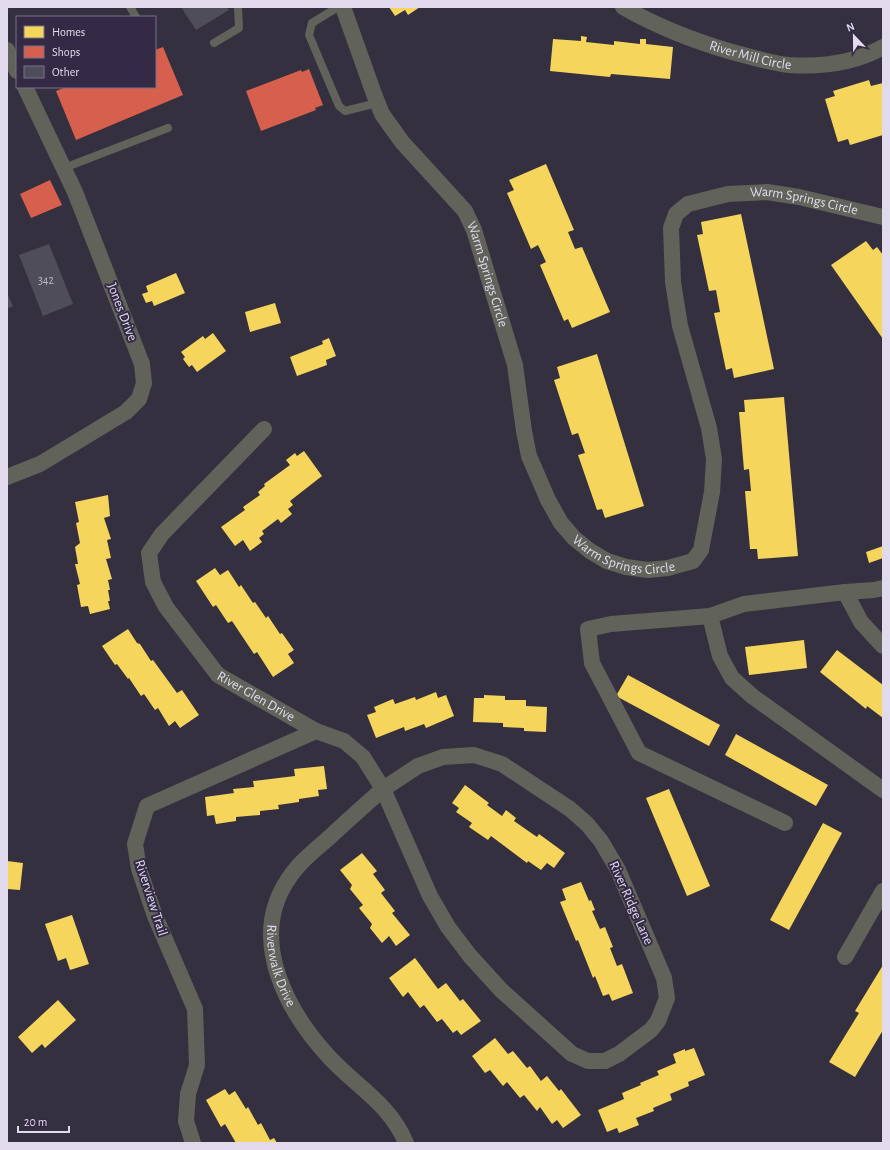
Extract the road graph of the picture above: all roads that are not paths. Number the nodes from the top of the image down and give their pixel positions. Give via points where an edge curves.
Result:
1 (130, 7) edge
2 (238, 7) edge
3 (338, 7) edge
4 (344, 7) edge
5 (623, 7) edge
6 (135, 16) edge
7 (214, 43) dead end
8 (883, 47) edge
9 (7, 50) edge
10 (16, 69) edge
11 (25, 88) edge
12 (377, 103) junction
13 (168, 128) dead end
14 (64, 168) junction
15 (883, 217) edge
16 (264, 429) dead end
17 (7, 477) edge
18 (883, 588) edge
19 (845, 592) junction
20 (710, 616) junction
21 (883, 646) edge
22 (316, 731) junction
23 (382, 789) junction
24 (883, 790) edge
25 (785, 823) dead end
26 (883, 892) edge
27 (845, 957) dead end
28 (193, 1143) edge
29 (406, 1143) edge

1 - 6 lane
2 - 7 lane via 239,28
3 - 12 lane via 312,23 310,35 338,106 345,111
4 - 12 street, Warm Springs Circle
5 - 8 street, River Mill Circle via 642,18 698,41 764,61 788,65 848,61
9 - 10 street
11 - 14 street, Jones Drive
12 - 15 street, Warm Springs Circle via 402,142 465,211 474,230 515,365 529,456 548,500 561,523 574,538 607,561 626,567 648,570 693,561 701,550 712,492 714,459 709,428 680,326 673,282 671,228 676,214 688,204 728,194 767,192
13 - 14 lane
14 - 17 street, Jones Drive via 142,364 144,383 139,399 126,412 40,464
16 - 22 street, River Glen Drive via 162,534 149,553 153,582 166,607 218,675
18 - 19 street
19 - 20 street via 744,604
19 - 21 street via 861,622
20 - 24 street via 720,656 732,678 752,696
20 - 25 street via 611,624 588,629 592,663 639,752
22 - 23 street, River Glen Drive via 344,741 363,757
22 - 28 street, Riverview Trail via 147,806 135,844 139,869 155,916 195,1009 197,1064 188,1094 186,1122
23 - 23 street, River Ridge Lane via 418,766 443,757 474,755 502,764 570,809 587,824 601,841 618,870 664,978 667,998 658,1021 651,1030 619,1054 605,1061 588,1062 572,1054 501,990 448,927 430,896
23 - 29 street, Riverwalk Drive via 304,859 286,882 277,902 271,943 274,965 291,1005 310,1036 331,1059 379,1102 400,1130
26 - 27 street

